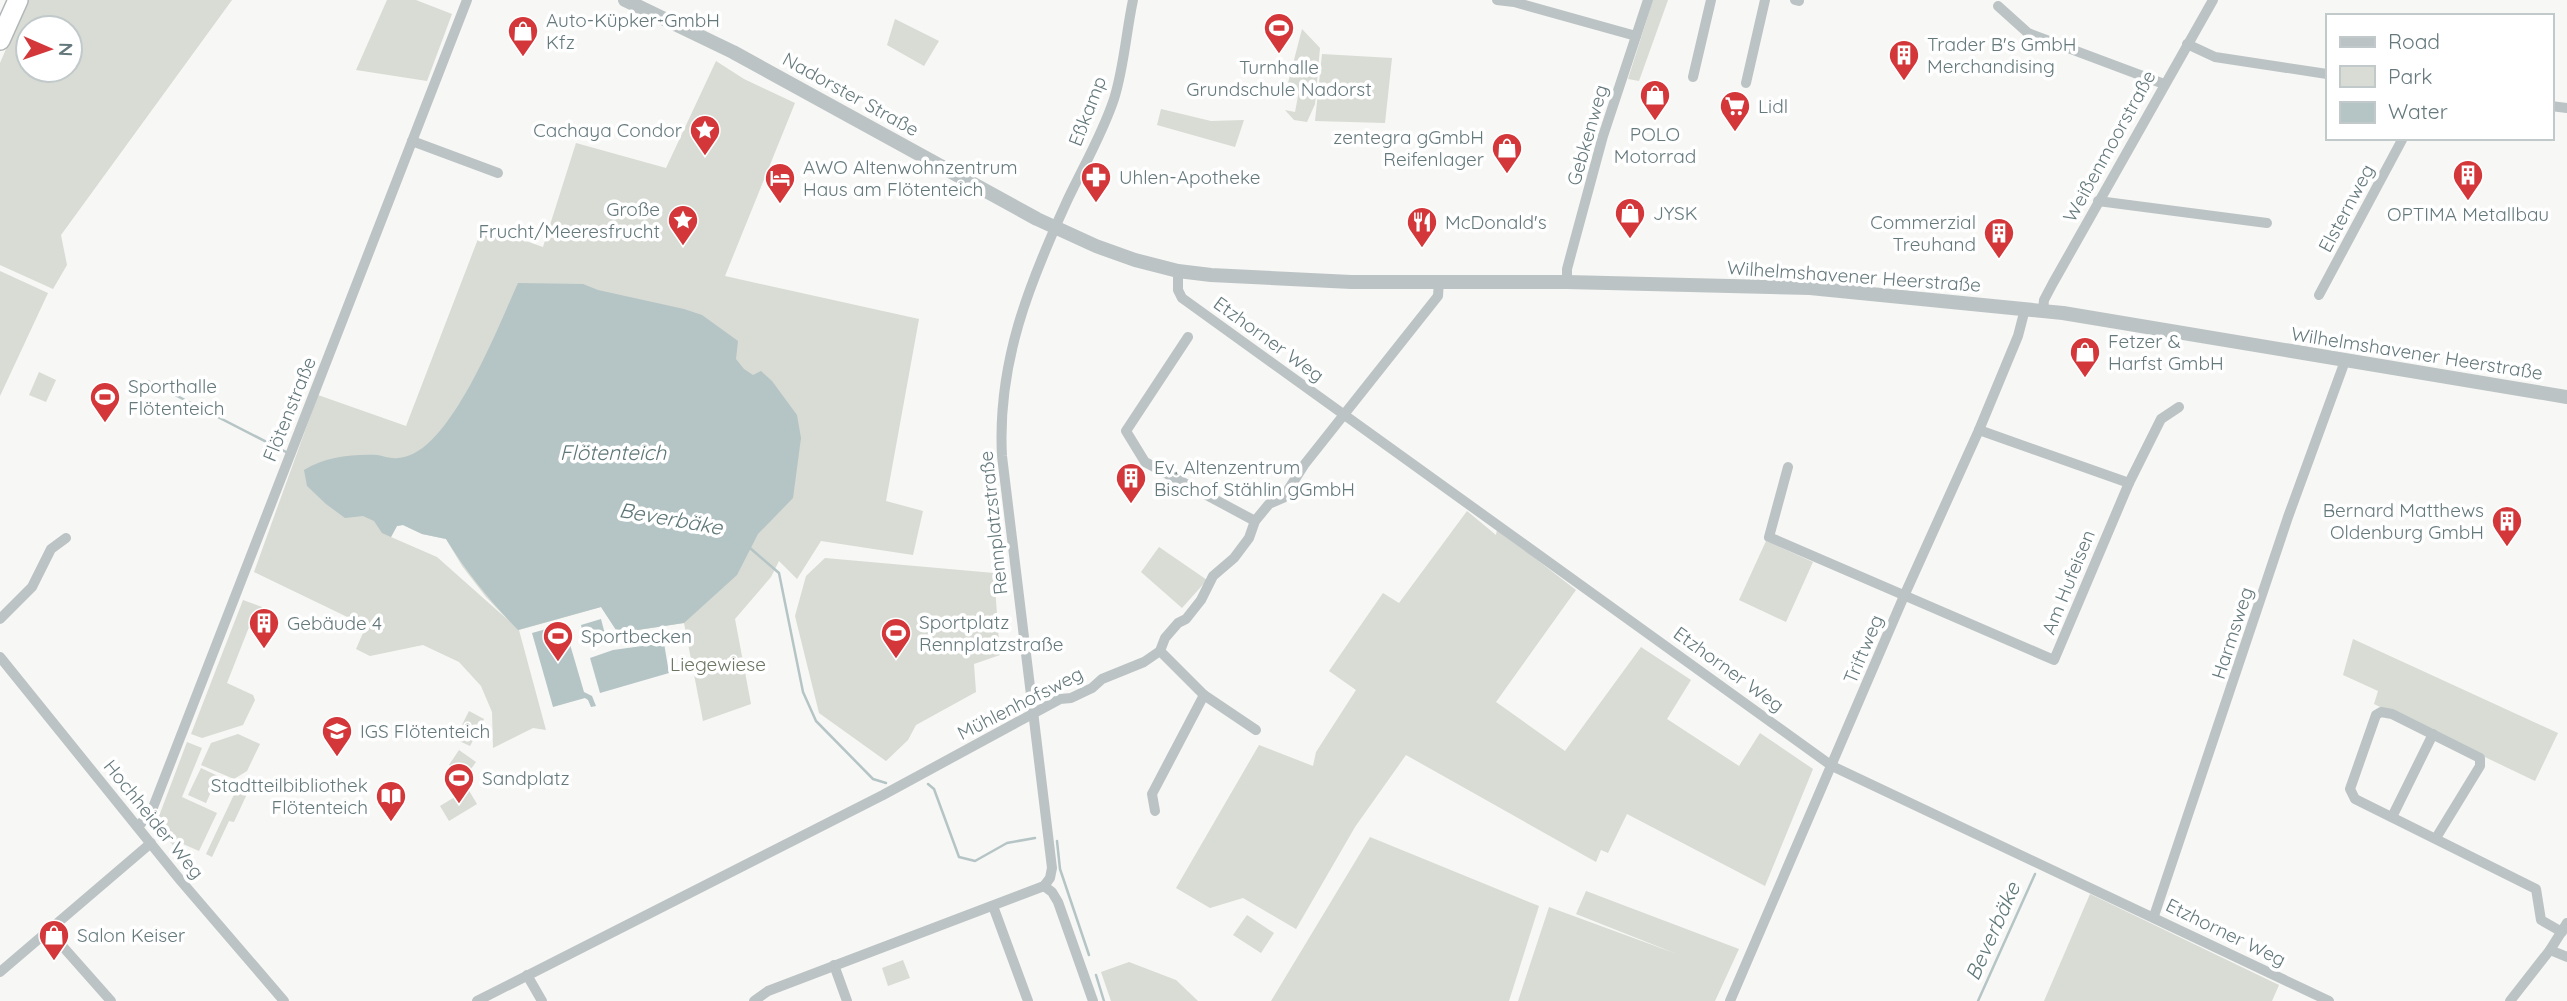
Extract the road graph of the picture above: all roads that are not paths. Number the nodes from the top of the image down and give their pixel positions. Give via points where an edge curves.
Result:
1 (18, 0) edge
2 (467, 0) edge
3 (625, 0) edge
4 (1133, 0) edge
5 (1497, 0) edge
6 (1648, 0) edge
7 (1711, 0) edge
8 (1765, 0) edge
9 (2213, 0) edge
10 (1998, 6) dead end
11 (1636, 36) junction
12 (0, 40) edge
13 (2187, 44) junction
14 (2326, 74) edge
15 (1693, 77) dead end
16 (1746, 83) dead end
17 (2164, 84) junction
18 (2402, 140) edge
19 (412, 141) junction
20 (498, 173) dead end
21 (2098, 201) junction
22 (2267, 223) dead end
23 (1056, 228) junction
24 (1178, 271) junction
25 (1439, 281) junction
26 (1567, 282) junction
27 (2319, 295) dead end
28 (2025, 309) junction
29 (2042, 311) junction
30 (1188, 337) dead end
31 (2345, 361) junction
32 (2567, 397) edge
33 (2179, 407) dead end
34 (1344, 415) junction
35 (1979, 430) junction
36 (1788, 467) dead end
37 (2129, 483) junction
38 (1255, 522) junction
39 (66, 538) dead end
40 (1904, 596) junction
41 (0, 619) edge
42 (1160, 651) junction
43 (0, 657) edge
44 (1204, 695) junction
45 (1033, 714) junction
46 (1256, 730) dead end
47 (2433, 734) junction
48 (1832, 766) junction
49 (1155, 811) dead end
50 (2392, 817) junction
51 (138, 827) junction
52 (2435, 838) junction
53 (151, 843) junction
54 (1044, 886) junction
55 (993, 905) junction
56 (2154, 916) junction
57 (2565, 928) edge
58 (49, 931) junction
59 (2550, 950) junction
60 (2567, 957) edge
61 (834, 965) junction
62 (0, 972) edge
63 (527, 975) junction
64 (111, 1001) edge
65 (284, 1001) edge
66 (477, 1001) edge
67 (542, 1001) edge
68 (754, 1001) edge
69 (847, 1001) edge
70 (1028, 1001) edge
71 (1093, 1001) edge
72 (1730, 1001) edge
73 (2329, 1001) edge
74 (2510, 1001) edge

1 - 12 highway
2 - 19 street, Flötenstraße
3 - 23 street, Nadorster Straße via 733,52
4 - 23 street, Eßkamp via 1113,101
5 - 11 street
6 - 11 street, Gebkenweg
7 - 15 street
8 - 16 street
9 - 13 street, Weißenmoorstraße
10 - 17 street via 2028,33
11 - 26 street, Gebkenweg via 1603,136
13 - 14 street via 2228,60
13 - 17 street, Weißenmoorstraße
17 - 21 street, Weißenmoorstraße
18 - 27 street, Elsternweg
19 - 20 street
19 - 51 street, Flötenstraße via 152,810
21 - 22 street
21 - 29 street, Weißenmoorstraße
23 - 24 street, Wilhelmshavener Heerstraße via 1135,260
23 - 45 street, Rennplatzstraße via 1014,335 1001,426
24 - 25 street, Wilhelmshavener Heerstraße via 1342,282
24 - 34 street, Etzhorner Weg via 1182,298
25 - 26 street, Wilhelmshavener Heerstraße
25 - 34 street, Mühlenhofsweg via 1438,296
26 - 28 street, Wilhelmshavener Heerstraße via 1810,288
28 - 29 street, Wilhelmshavener Heerstraße
28 - 35 street, Triftweg
29 - 31 street, Wilhelmshavener Heerstraße
30 - 38 street via 1126,431 1145,462
31 - 32 street, Wilhelmshavener Heerstraße
31 - 56 street, Harmsweg
33 - 37 street, Am Hufeisen via 2161,419
34 - 38 street, Mühlenhofsweg via 1283,498 1269,504
34 - 48 street, Etzhorner Weg
35 - 37 street
35 - 40 street, Triftweg
36 - 40 street via 1769,537
37 - 40 street, Am Hufeisen via 2054,660
38 - 42 street, Mühlenhofsweg via 1249,538 1213,576 1201,600 1165,638
39 - 41 street via 51,549 32,587
40 - 48 street, Triftweg
42 - 44 street
42 - 45 street, Mühlenhofsweg
43 - 51 street, Hochheider Weg
44 - 46 street
44 - 49 street via 1152,794
45 - 54 street, Rennplatzstraße via 1052,868
45 - 63 street, Mühlenhofsweg via 883,796
47 - 50 street
47 - 50 street via 2392,714 2376,715 2350,789 2354,799
47 - 52 street via 2480,758 2480,766
48 - 56 street, Etzhorner Weg
48 - 72 street, Triftweg
50 - 52 street
51 - 53 street, Hochheider Weg
52 - 57 street via 2536,889 2541,920
53 - 58 street
53 - 65 street, Hochheider Weg
54 - 55 street
54 - 71 street via 1058,902
55 - 61 street
55 - 70 street
56 - 73 street, Etzhorner Weg
57 - 59 street
58 - 62 street
58 - 64 street
59 - 60 street
59 - 74 street
61 - 68 street
61 - 69 street
63 - 66 street, Mühlenhofsweg
63 - 67 street

